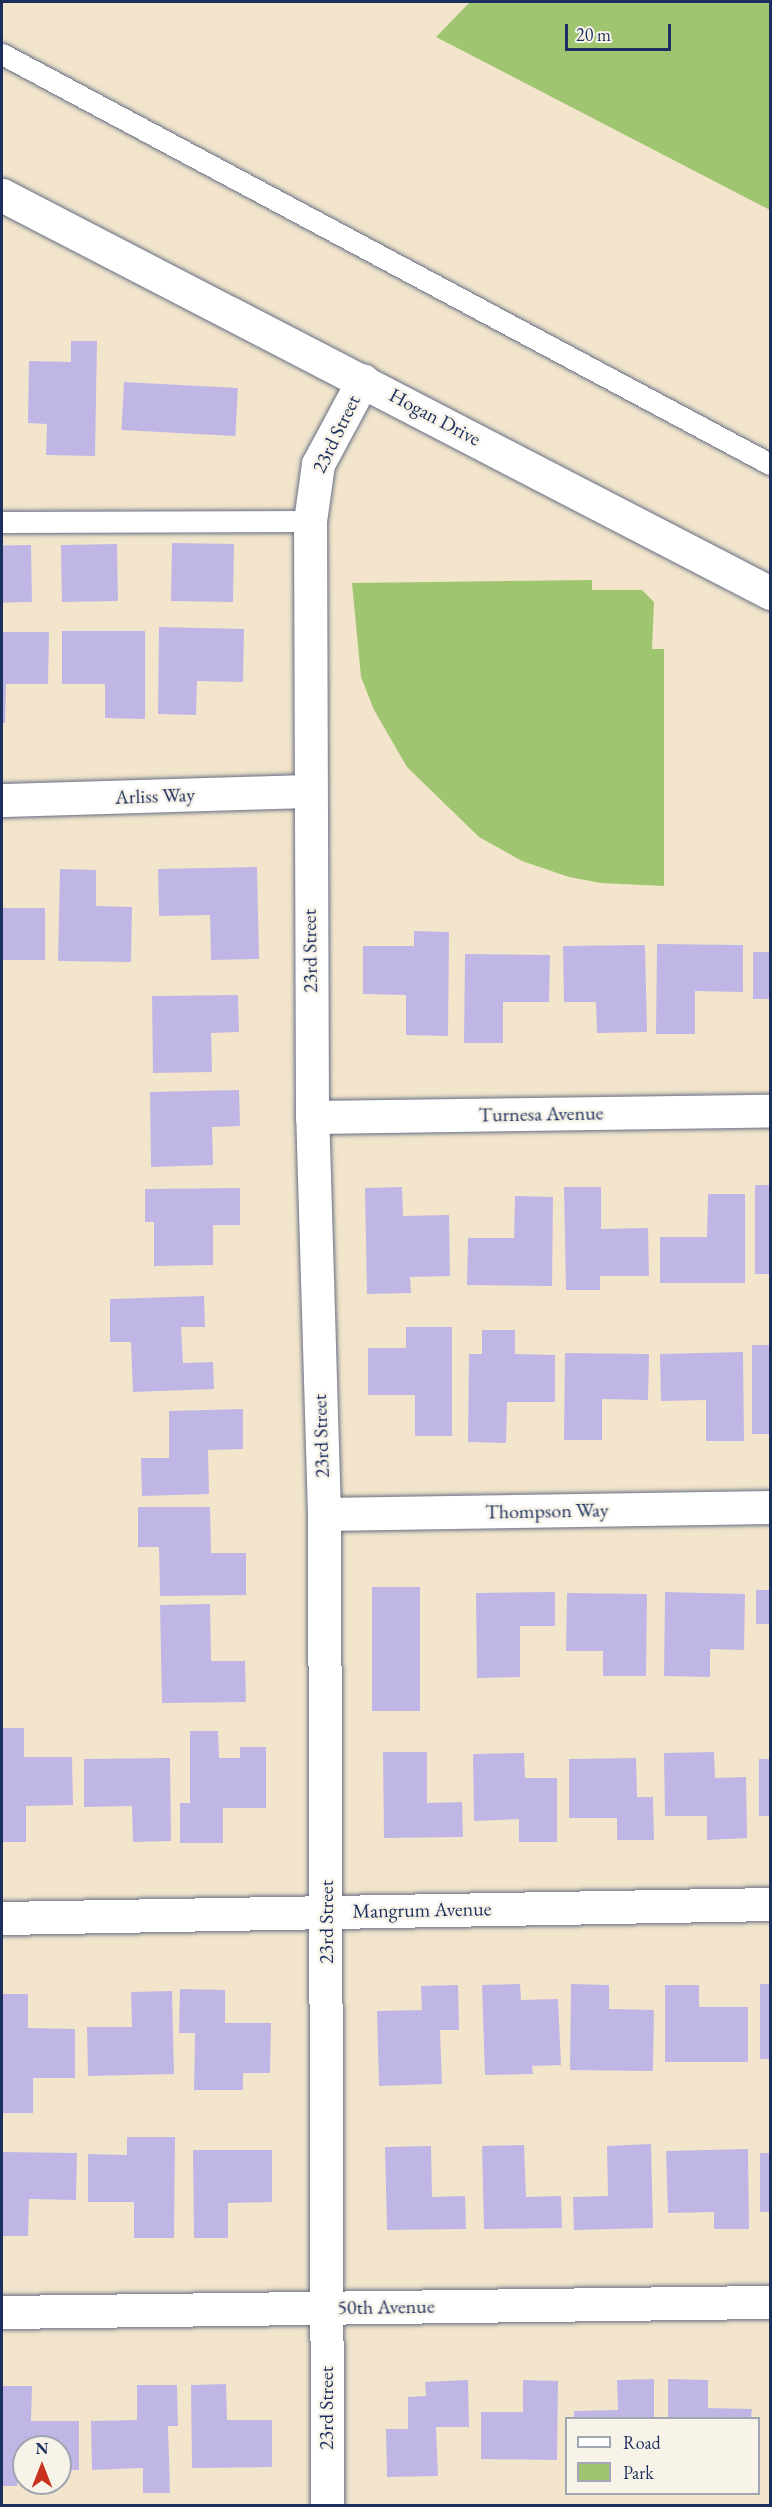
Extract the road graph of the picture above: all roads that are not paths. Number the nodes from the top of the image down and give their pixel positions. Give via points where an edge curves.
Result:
1 (2, 54) edge
2 (2, 195) edge
3 (363, 380) junction
4 (771, 464) edge
5 (310, 521) junction
6 (2, 522) edge
7 (771, 593) edge
8 (308, 791) junction
9 (2, 800) edge
10 (771, 1111) edge
11 (312, 1117) junction
12 (771, 1507) edge
13 (324, 1514) junction
14 (771, 1904) edge
15 (327, 1911) junction
16 (2, 1918) edge
17 (771, 2302) edge
18 (326, 2308) junction
19 (2, 2312) edge
20 (327, 2505) edge

1 - 4 lane
2 - 3 street, Hogan Drive
3 - 5 street, 23rd Street via 318,464
3 - 7 street, Hogan Drive
5 - 6 lane
5 - 8 street, 23rd Street
8 - 9 street, Arliss Way
8 - 11 street, 23rd Street
10 - 11 street, Turnesa Avenue
11 - 13 street, 23rd Street
12 - 13 street, Thompson Way
13 - 15 street, 23rd Street
14 - 15 street, Mangrum Avenue
15 - 16 street, Mangrum Avenue
15 - 18 street, 23rd Street
17 - 18 street, 50th Avenue
18 - 19 street, 50th Avenue
18 - 20 street, 23rd Street

